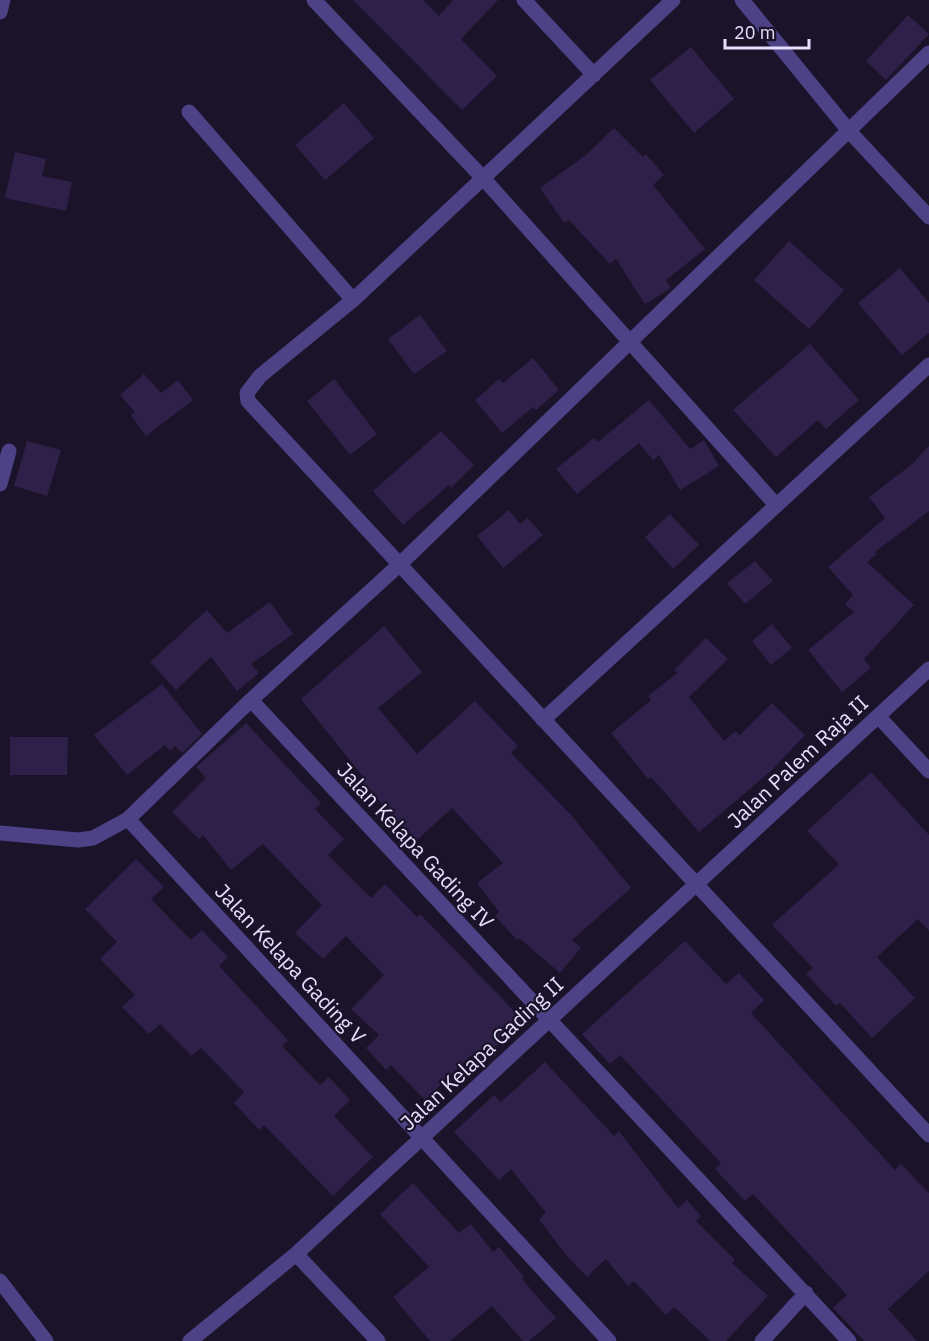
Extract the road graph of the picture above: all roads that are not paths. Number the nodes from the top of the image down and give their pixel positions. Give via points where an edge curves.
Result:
1 (3, 0) edge
2 (314, 0) edge
3 (524, 0) edge
4 (674, 0) edge
5 (742, 0) edge
6 (0, 12) edge
7 (929, 53) edge
8 (594, 75) junction
9 (189, 112) dead end
10 (849, 131) junction
11 (483, 178) junction
12 (929, 218) edge
13 (353, 300) junction
14 (629, 343) junction
15 (929, 365) edge
16 (9, 451) dead end
17 (0, 484) edge
18 (776, 506) junction
19 (399, 565) junction
20 (929, 669) edge
21 (251, 700) junction
22 (878, 716) junction
23 (543, 720) junction
24 (929, 771) edge
25 (128, 819) junction
26 (0, 833) edge
27 (696, 885) junction
28 (548, 1021) junction
29 (929, 1135) edge
30 (422, 1137) junction
31 (296, 1254) junction
32 (0, 1281) edge
33 (806, 1293) junction
34 (46, 1341) edge
35 (190, 1341) edge
36 (378, 1341) edge
37 (609, 1341) edge
38 (762, 1341) edge
39 (849, 1341) edge

1 - 6 street
2 - 11 street
3 - 8 street
4 - 8 street
5 - 10 street
7 - 10 street
8 - 11 street
9 - 13 street
10 - 12 street
10 - 14 street
11 - 13 street
11 - 14 street
13 - 19 street via 260,376 247,393 248,401
14 - 18 street
14 - 19 street
15 - 18 street
16 - 17 street
18 - 23 street
19 - 21 street
19 - 23 street
20 - 22 street, Jalan Palem Raja II
21 - 25 street
21 - 28 street, Jalan Kelapa Gading IV
22 - 24 street
22 - 27 street, Jalan Palem Raja II
23 - 27 street
25 - 26 street via 93,838 78,840
25 - 30 street, Jalan Kelapa Gading V
27 - 28 street, Jalan Kelapa Gading II
27 - 29 street
28 - 30 street, Jalan Kelapa Gading II
28 - 33 street, Jalan Kelapa Gading IV
30 - 31 street, Jalan Kelapa Gading II
30 - 37 street, Jalan Kelapa Gading V
31 - 35 street, Jalan Kelapa Gading II
31 - 36 street
32 - 34 street
33 - 38 street
33 - 39 street, Jalan Kelapa Gading IV

